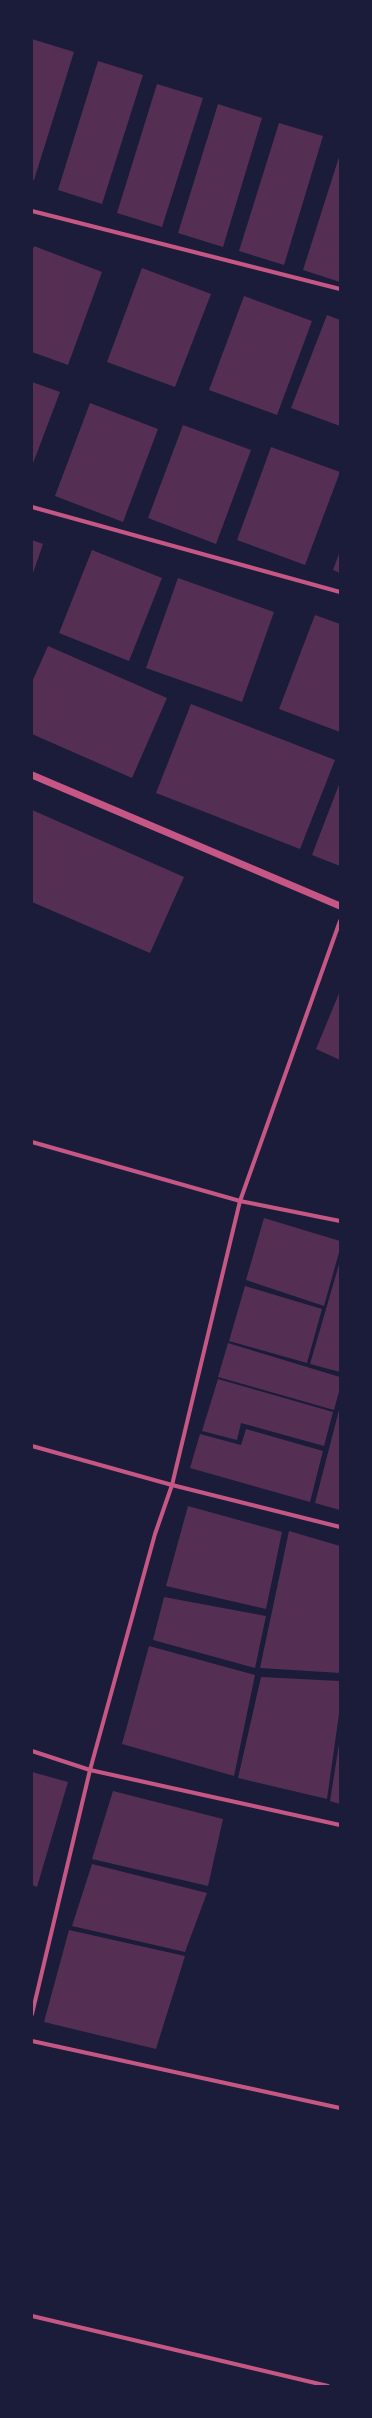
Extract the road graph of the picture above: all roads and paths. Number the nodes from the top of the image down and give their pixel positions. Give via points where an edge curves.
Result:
1 (32, 211) edge
2 (340, 289) edge
3 (32, 507) edge
4 (340, 592) edge
5 (32, 774) edge
6 (340, 906) edge
7 (340, 921) edge
8 (32, 1142) edge
9 (240, 1201) junction
10 (340, 1221) edge
11 (32, 1446) edge
12 (172, 1485) junction
13 (340, 1527) edge
14 (32, 1751) edge
15 (90, 1770) junction
16 (340, 1825) edge
17 (32, 2014) edge
18 (32, 2041) edge
19 (340, 2108) edge
20 (32, 2316) edge
21 (328, 2386) edge

1 - 2 street
3 - 4 street
5 - 6 street
7 - 9 street
8 - 9 street
9 - 10 street
9 - 12 street
11 - 12 street
12 - 13 street
12 - 15 street via 155,1534
14 - 15 street
15 - 16 street
15 - 17 street
18 - 19 street
20 - 21 street

